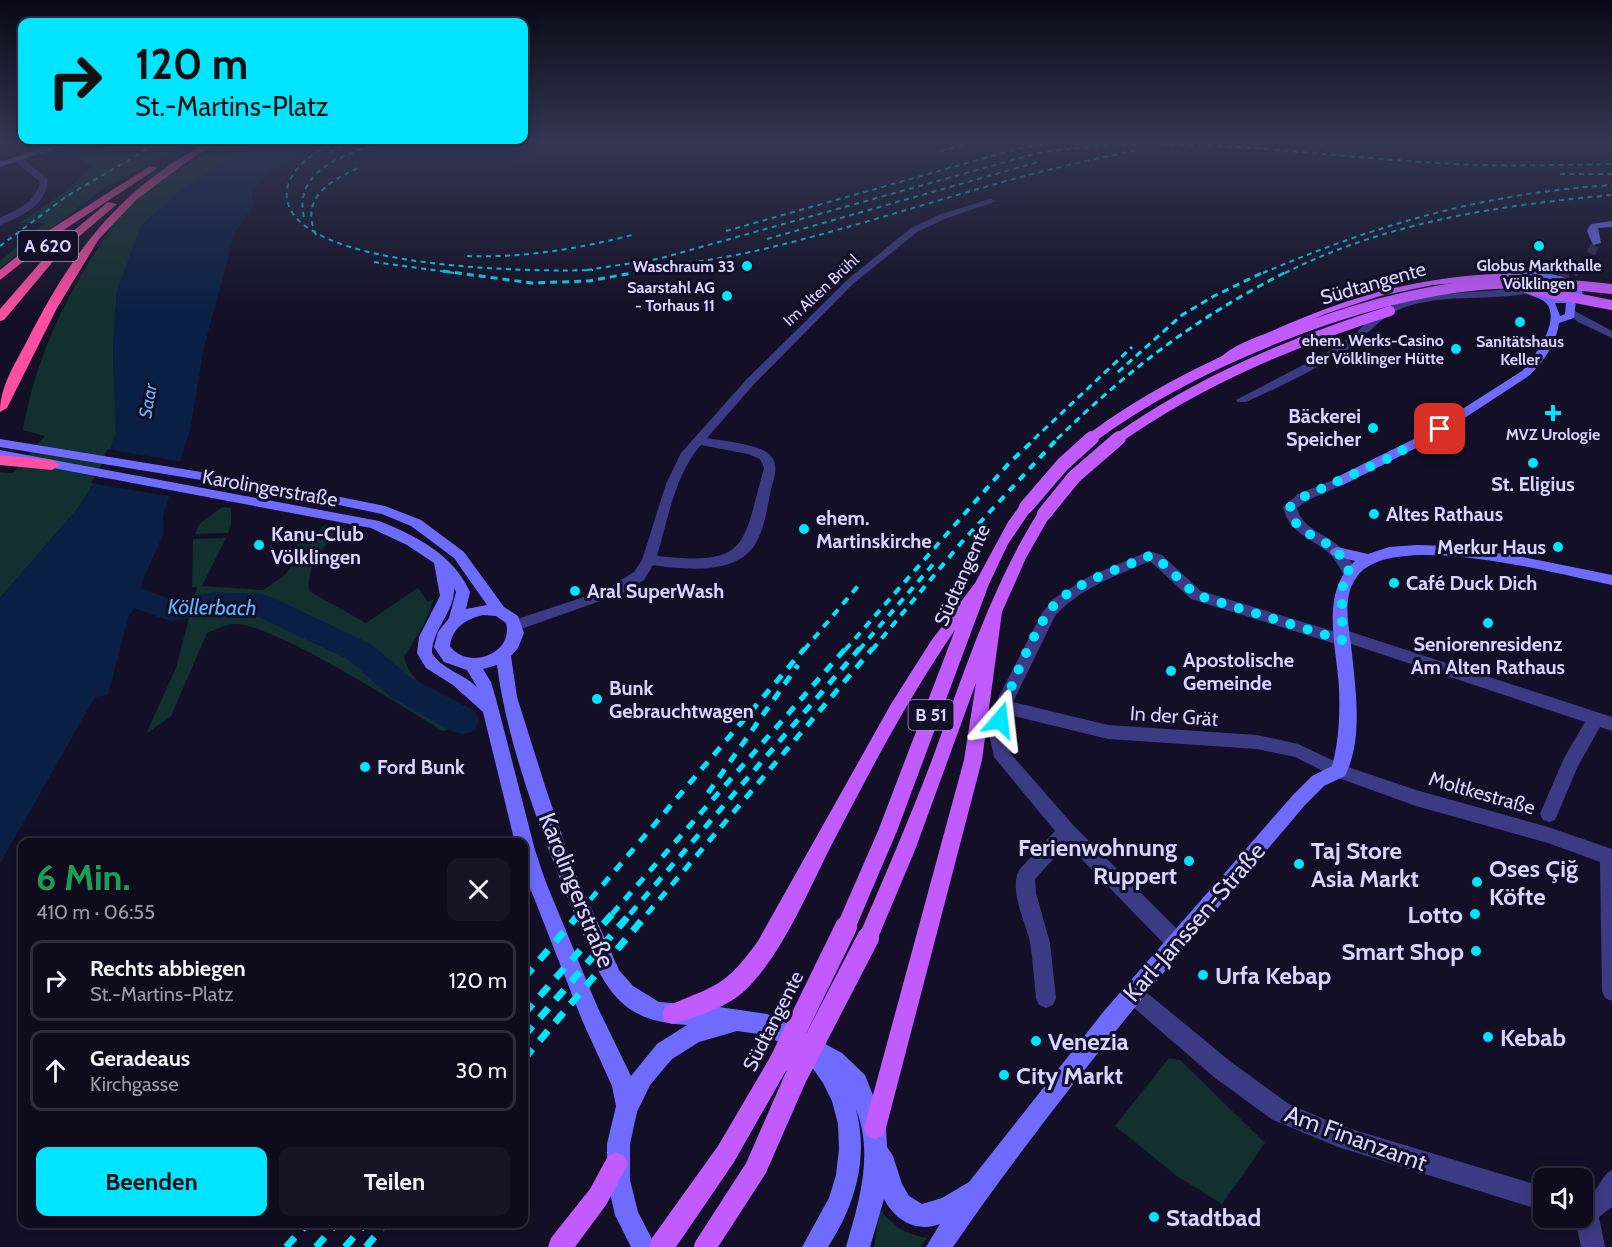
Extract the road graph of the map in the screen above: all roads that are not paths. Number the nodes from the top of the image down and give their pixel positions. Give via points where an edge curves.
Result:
1 (39, 198) edge
2 (106, 198) edge
3 (121, 198) edge
4 (132, 198) edge
5 (102, 201) junction
6 (993, 201) dead end
7 (0, 222) edge
8 (1612, 224) edge
9 (1596, 243) tunnel mouth
10 (0, 276) edge
11 (1519, 276) junction
12 (17, 278) dead end
13 (1612, 289) edge
14 (1527, 290) junction
15 (1612, 296) edge
16 (1546, 298) junction
17 (1571, 299) junction
18 (1612, 305) edge
19 (1571, 312) junction
20 (0, 317) edge
21 (1556, 321) junction
22 (1612, 335) edge
23 (1217, 364) junction
24 (1242, 400) dead end
25 (0, 408) edge
26 (697, 440) junction
27 (0, 443) edge
28 (0, 454) edge
29 (21, 455) junction
30 (0, 460) edge
31 (52, 465) joint
32 (1338, 482) joint
33 (1337, 552) junction
34 (1368, 559) junction
35 (649, 560) junction
36 (440, 563) junction
37 (1350, 573) junction
38 (1612, 580) edge
39 (981, 585) junction
40 (499, 611) junction
41 (995, 612) junction
42 (456, 621) junction
43 (516, 625) junction
44 (1342, 637) junction
45 (503, 654) junction
46 (472, 664) junction
47 (1004, 707) junction
48 (490, 708) junction
49 (1603, 722) edge
50 (1340, 771) junction
51 (1549, 814) dead end
52 (1067, 831) junction
53 (520, 838) edge
54 (1610, 857) edge
55 (530, 883) edge
56 (1176, 942) junction
57 (1612, 991) edge
58 (1133, 994) junction
59 (1046, 998) dead end
60 (672, 1014) junction
61 (752, 1023) junction
62 (805, 1045) junction
63 (627, 1105) junction
64 (875, 1128) junction
65 (616, 1164) junction
66 (979, 1187) junction
67 (1610, 1188) edge
68 (1533, 1196) edge
69 (1593, 1207) edge
70 (1588, 1228) edge
71 (560, 1247) edge
72 (644, 1247) edge
73 (661, 1247) edge
74 (705, 1247) edge
75 (814, 1247) edge
76 (858, 1247) edge
77 (938, 1247) edge
78 (1593, 1247) edge

1 - 7 street
2 - 5 highway, A 620
3 - 20 highway, A 620 via 39,269
4 - 25 highway via 79,257
5 - 10 highway via 55,231
5 - 12 highway, A 620 via 44,249
6 - 26 street, Im Alten Brühl via 914,230 883,255 850,282
8 - 9 main road via 1594,226
11 - 14 main road via 1517,283
11 - 17 main road via 1535,273 1574,283 1578,292
11 - 23 main road, bridge via 1440,279 1360,298 1244,345
13 - 23 main road, Südtangente / B 51, bridge via 1515,281 1450,287 1343,314
14 - 15 main road, Südtangente / B 51, bridge
14 - 16 main road
14 - 18 main road, bridge
14 - 24 street via 1442,297 1394,310 1336,351
14 - 41 main road, Südtangente / B 51, bridge via 1467,294 1402,308 1344,327 1238,368 1140,422 1083,469 1044,513 1017,558
16 - 17 main road
16 - 21 main road via 1555,308
17 - 19 main road
19 - 21 main road via 1565,320
19 - 22 street
21 - 32 main road via 1540,358 1521,377 1424,439
23 - 39 main road, Südtangente / B 51, bridge via 1110,424 1069,458 1011,526
26 - 35 street, Im Alten Brühl via 672,484
26 - 35 street via 765,457 770,468 751,537 734,556 704,563
27 - 29 main road, Karolingerstraße
28 - 29 main road, Karolingerstraße
29 - 30 highway
29 - 31 highway
29 - 40 main road, Karolingerstraße via 281,489 385,510 434,534 465,561
31 - 36 main road, Karolingerstraße via 374,524 404,536
32 - 33 street via 1290,507 1291,519 1302,530
33 - 34 main road
33 - 37 street
34 - 37 main road
34 - 38 main road via 1406,549 1453,552
35 - 43 street, Im Alten Brühl via 639,576 618,589
36 - 42 main road, Karolingerstraße via 454,575 463,592
36 - 48 main road via 447,595 426,642 425,654 434,666 458,680 476,700
37 - 44 main road via 1342,588
39 - 60 main road via 953,619 909,689 775,931 740,981 707,1003
39 - 73 main road, Südtangente / B 51, bridge via 889,831 846,927 750,1116
40 - 42 main road via 479,611
40 - 43 main road
41 - 64 main road via 973,760
41 - 74 main road, Südtangente / B 51, bridge via 918,819 868,938 795,1078 756,1168
42 - 46 main road via 443,638 444,651 454,661
43 - 45 main road via 514,640
44 - 47 street via 1196,595 1157,558 1149,556 1057,602 1027,654
44 - 49 street
44 - 50 main road via 1348,730
45 - 46 main road
45 - 60 main road, Karolingerstraße via 509,697 537,789 564,868 612,977 640,1003 656,1012
46 - 48 main road, Karolingerstraße via 483,682
47 - 50 street, In der Grät via 1108,732 1257,742 1298,751
47 - 52 street via 997,734 1003,757
48 - 53 main road, Karolingerstraße
49 - 51 street via 1570,764
50 - 54 street, Moltkestraße
50 - 56 main road, Karl-Janssen-Straße via 1318,781 1306,792
52 - 56 street
52 - 59 street via 1026,876
54 - 57 street
55 - 63 main road, Karolingerstraße via 623,1084
56 - 58 main road, Karl-Janssen-Straße
58 - 66 main road, Karl-Janssen-Straße
58 - 68 street, Am Finanzamt via 1223,1070 1281,1112 1338,1136
60 - 61 main road, Karolingerstraße
61 - 62 main road, Karolingerstraße via 775,1028
61 - 63 main road, Karolingerstraße via 715,1025 677,1043 647,1071
62 - 64 main road, Karolingerstraße via 848,1071 862,1093
62 - 75 main road, Karolingerstraße via 837,1085 851,1139 851,1161 843,1196
63 - 65 main road, Karolingerstraße via 618,1136
64 - 66 main road via 890,1186 900,1205 909,1212 921,1216 945,1212
64 - 76 main road, Karolingerstraße via 875,1180
65 - 71 main road via 598,1197
65 - 72 main road, Karolingerstraße via 624,1208
66 - 77 main road, Karl-Janssen-Straße
67 - 69 street
70 - 78 street

